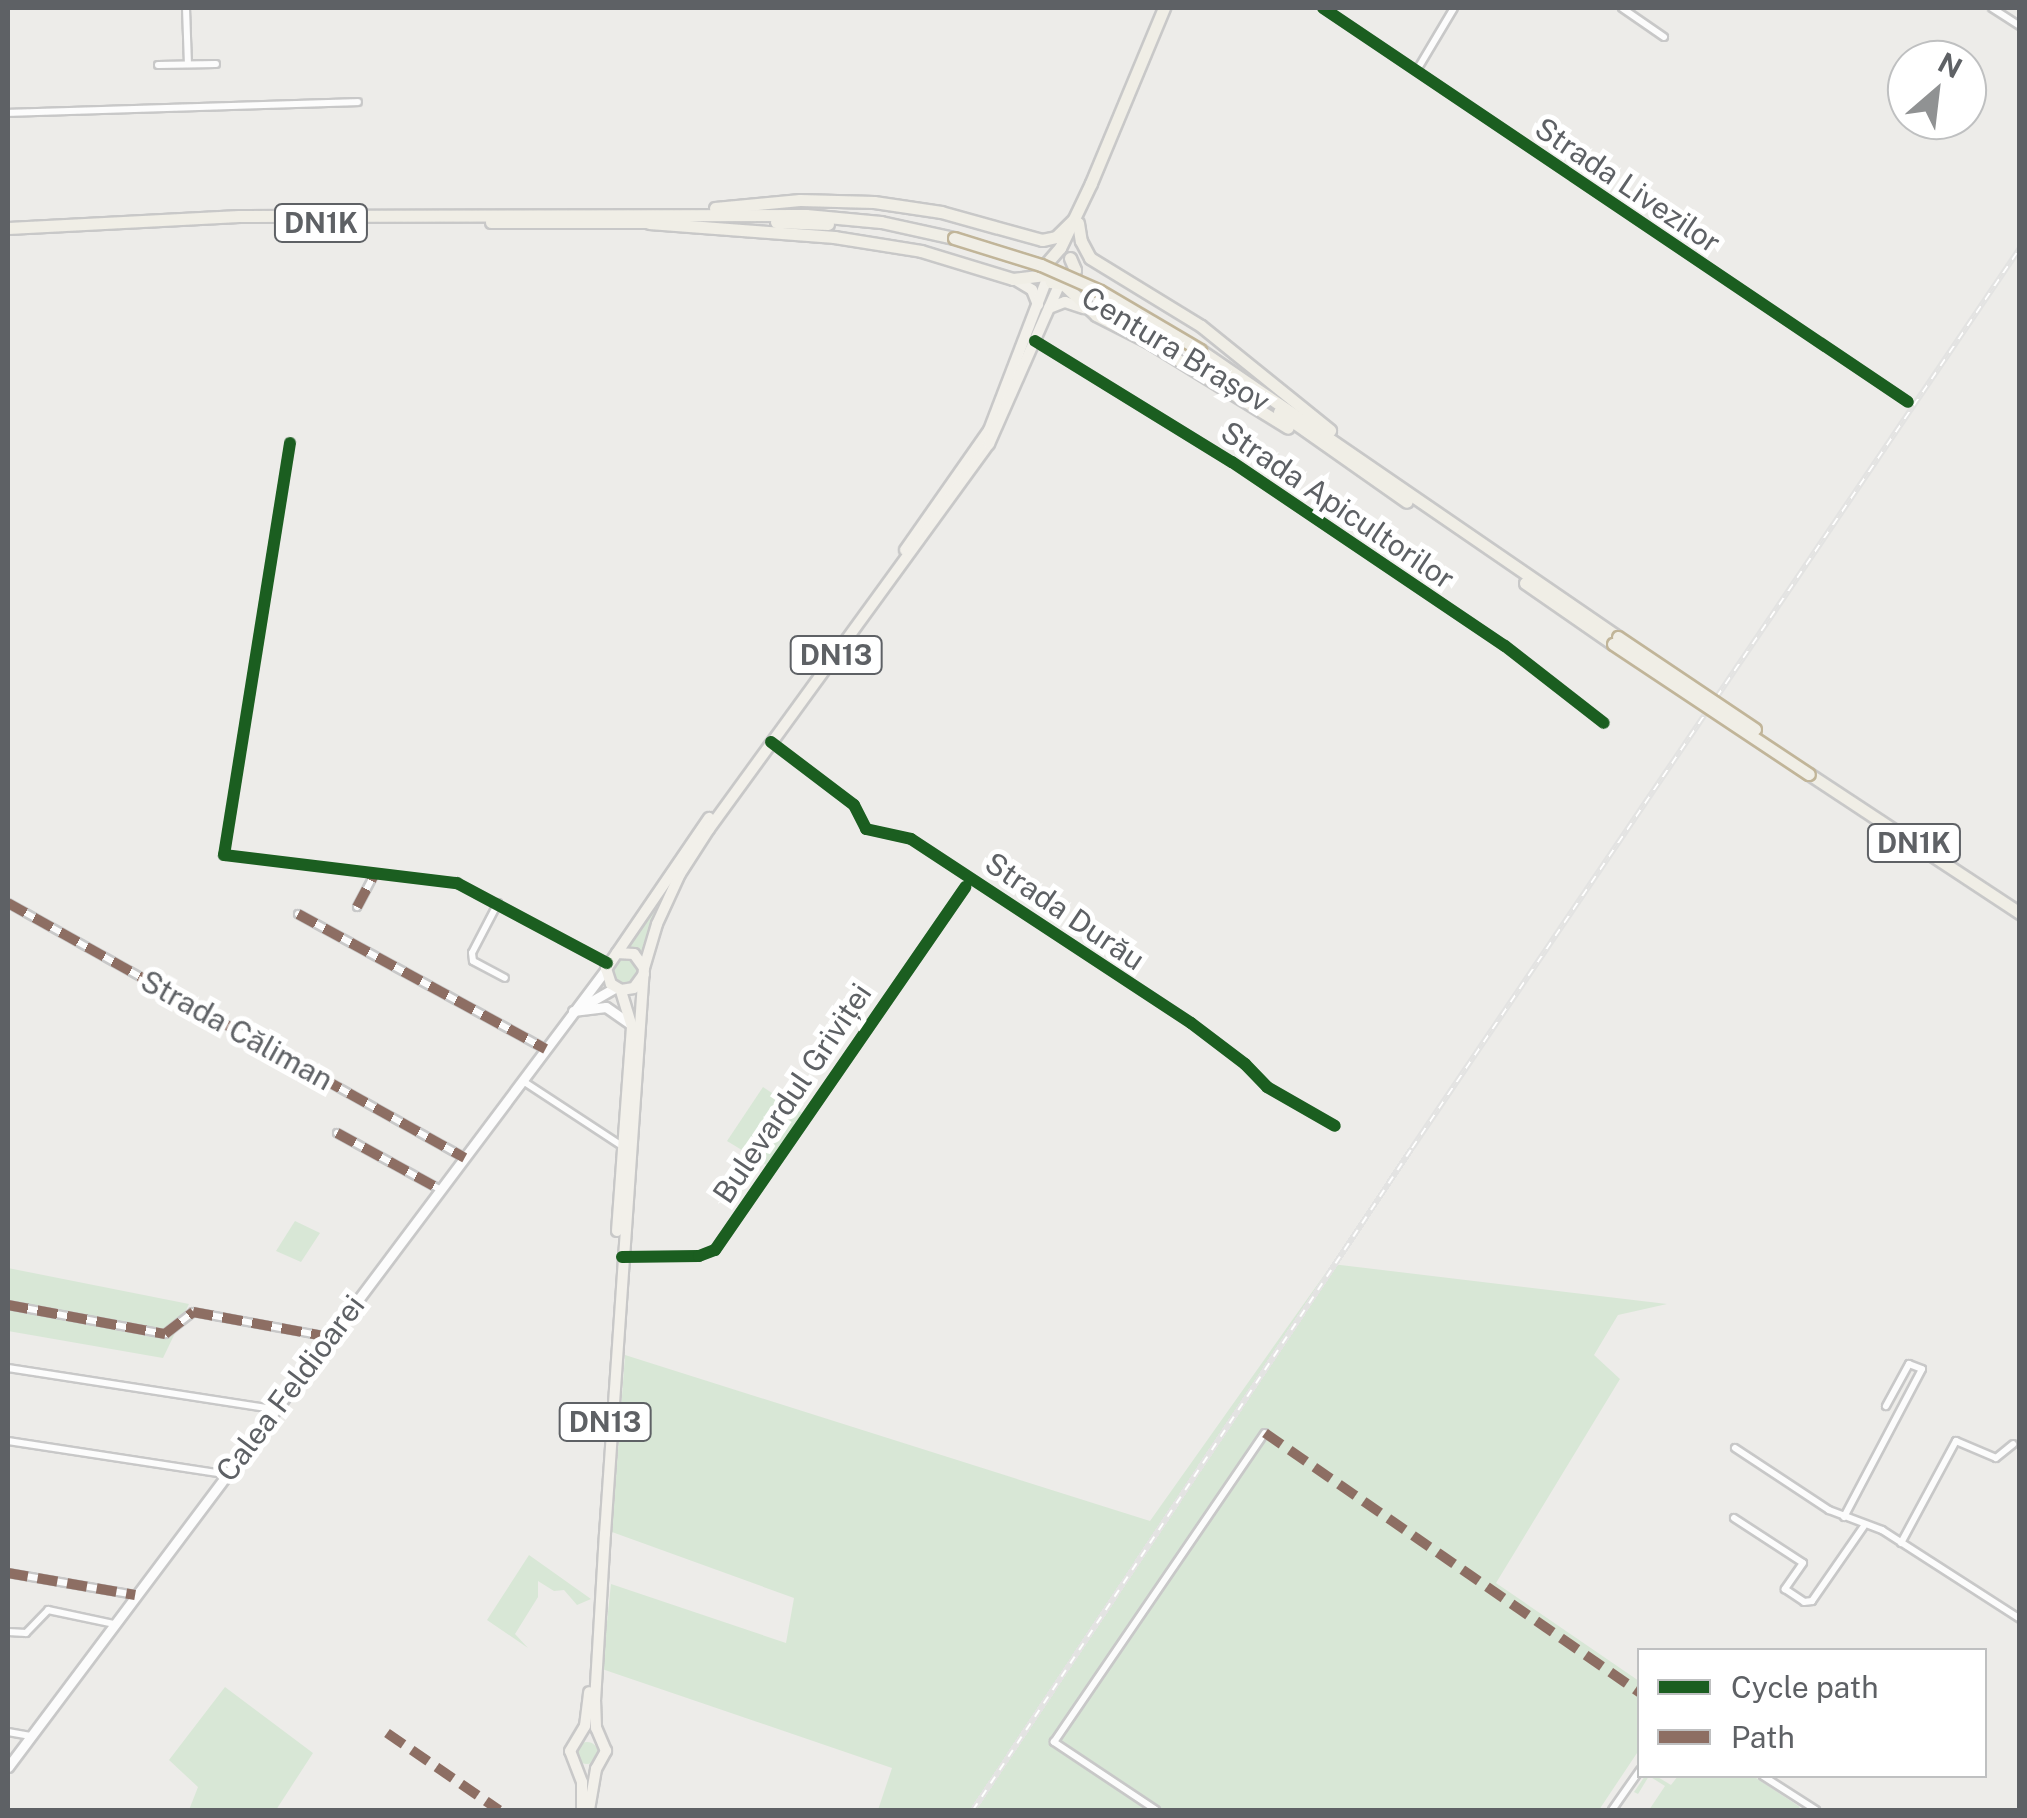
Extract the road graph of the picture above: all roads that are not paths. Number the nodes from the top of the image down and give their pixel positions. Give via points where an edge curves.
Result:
1 (186, 8) edge
2 (1164, 8) edge
3 (1323, 8) edge
4 (1454, 8) edge
5 (1622, 8) edge
6 (1992, 8) edge
7 (2020, 26) edge
8 (1664, 37) dead end
9 (158, 64) dead end
10 (188, 64) junction
11 (216, 64) dead end
12 (1416, 70) junction
13 (358, 102) dead end
14 (8, 112) edge
15 (634, 218) junction
16 (1076, 222) junction
17 (8, 231) edge
18 (1026, 237) junction
19 (1050, 258) junction
20 (1072, 262) junction
21 (1106, 268) junction
22 (1014, 279) junction
23 (1054, 281) junction
24 (1044, 307) junction
25 (1096, 315) junction
26 (1035, 342) junction
27 (1908, 402) dead end
28 (290, 442) dead end
29 (1351, 458) junction
30 (1604, 723) dead end
31 (772, 742) junction
32 (1811, 771) junction
33 (376, 873) junction
34 (965, 887) dead end
35 (8, 903) edge
36 (498, 903) junction
37 (2020, 903) edge
38 (357, 906) dead end
39 (2020, 913) edge
40 (298, 914) dead end
41 (616, 954) junction
42 (606, 966) junction
43 (644, 971) junction
44 (506, 978) dead end
45 (618, 989) junction
46 (574, 1011) junction
47 (636, 1031) junction
48 (546, 1049) junction
49 (523, 1081) junction
50 (1336, 1126) dead end
51 (337, 1133) dead end
52 (622, 1146) junction
53 (465, 1158) junction
54 (441, 1190) junction
55 (622, 1258) junction
56 (8, 1306) edge
57 (328, 1337) junction
58 (8, 1368) edge
59 (1886, 1406) dead end
60 (272, 1409) junction
61 (1265, 1433) dead end
62 (8, 1440) edge
63 (2014, 1444) dead end
64 (1735, 1448) dead end
65 (224, 1474) junction
66 (1844, 1517) junction
67 (1734, 1518) dead end
68 (1864, 1526) junction
69 (1900, 1543) junction
70 (8, 1574) edge
71 (135, 1595) junction
72 (2020, 1619) edge
73 (114, 1624) junction
74 (8, 1632) edge
75 (8, 1732) edge
76 (30, 1736) junction
77 (578, 1737) junction
78 (601, 1740) junction
79 (8, 1764) edge
80 (576, 1766) junction
81 (596, 1769) junction
82 (1637, 1774) edge
83 (1766, 1778) edge
84 (585, 1810) edge
85 (1156, 1810) edge
86 (1612, 1810) edge
87 (1816, 1810) edge

1 - 10 street
2 - 16 highway, DN13
3 - 12 street, Strada Livezilor
4 - 12 street
5 - 8 street
6 - 7 street
9 - 10 street
10 - 11 street
12 - 27 street, Strada Livezilor
13 - 14 street
15 - 17 highway, Centura Brașov / DN1K
15 - 18 highway via 840,200 941,212
15 - 22 highway via 882,243
15 - 29 highway, Centura Brașov / DN1K, bridge via 806,214 881,222 1014,256 1100,290
16 - 18 highway via 1056,238
16 - 19 highway, DN13
16 - 20 highway, DN13
16 - 21 highway via 1084,250
18 - 19 highway
19 - 20 highway
19 - 23 highway, DN13
20 - 21 highway
20 - 23 highway, DN13 via 1072,279
21 - 29 highway, DN1K via 1182,313 1334,433
22 - 23 highway
22 - 24 main road
23 - 24 main road, Calea Feldioarei / DN13
23 - 25 highway
24 - 25 main road via 1071,302
24 - 26 main road, Calea Feldioarei / DN13
24 - 41 main road, Calea Feldioarei / DN13 via 968,462
25 - 29 highway
26 - 30 street, Strada Apicultorilor via 1232,462 1505,646
26 - 31 main road, Calea Feldioarei / DN13 via 976,466
28 - 33 street via 224,855
29 - 32 highway, Centura Brașov / DN1K, bridge
31 - 43 main road, Calea Feldioarei / DN13 via 680,874
31 - 50 street, Strada Durău via 854,804 866,829 906,836 942,858 1191,1023 1267,1088
32 - 37 highway, Centura Brașov / DN1K
32 - 39 highway, Centura Brașov / DN1K
33 - 36 street via 446,880
33 - 38 street
34 - 55 street, Bulevardul Griviței via 715,1250
35 - 53 street, Strada Căliman
36 - 42 street
36 - 44 street via 472,953 473,961
40 - 48 street
41 - 42 main road, Calea Feldioarei / DN13
41 - 43 main road via 634,954
42 - 45 main road, DN13
42 - 46 main road, Calea Feldioarei
43 - 45 main road, Calea Feldioarei via 634,988
43 - 47 main road, DN13
45 - 46 main road, Calea Feldioarei
45 - 47 main road, DN13
46 - 47 main road via 606,1007
46 - 48 main road, Calea Feldioarei
47 - 52 main road, DN13
47 - 55 main road
48 - 49 main road, Calea Feldioarei
49 - 52 street
49 - 53 main road, Calea Feldioarei
51 - 54 street
52 - 77 main road, DN13 via 587,1719
53 - 54 main road, Calea Feldioarei
54 - 57 main road, Calea Feldioarei
55 - 78 main road via 596,1676
56 - 57 street via 165,1334 193,1312
57 - 60 main road, Calea Feldioarei
58 - 60 street
59 - 66 street via 1909,1364 1922,1370
60 - 65 main road, Calea Feldioarei
61 - 85 street via 1054,1742
62 - 65 street
63 - 69 street via 1996,1458 1956,1441
64 - 66 street
65 - 71 main road, Calea Feldioarei
66 - 68 street
67 - 68 street via 1803,1563 1784,1590 1804,1602 1812,1601
68 - 69 street
69 - 72 street
70 - 71 street
71 - 73 main road, Calea Feldioarei
73 - 74 street via 48,1610 22,1635
73 - 76 main road, Calea Feldioarei
75 - 76 street
76 - 79 main road, Calea Feldioarei
77 - 78 main road
77 - 80 main road via 570,1751
78 - 81 main road via 606,1756
80 - 81 main road
80 - 84 main road
81 - 84 main road
82 - 86 street
83 - 87 street

